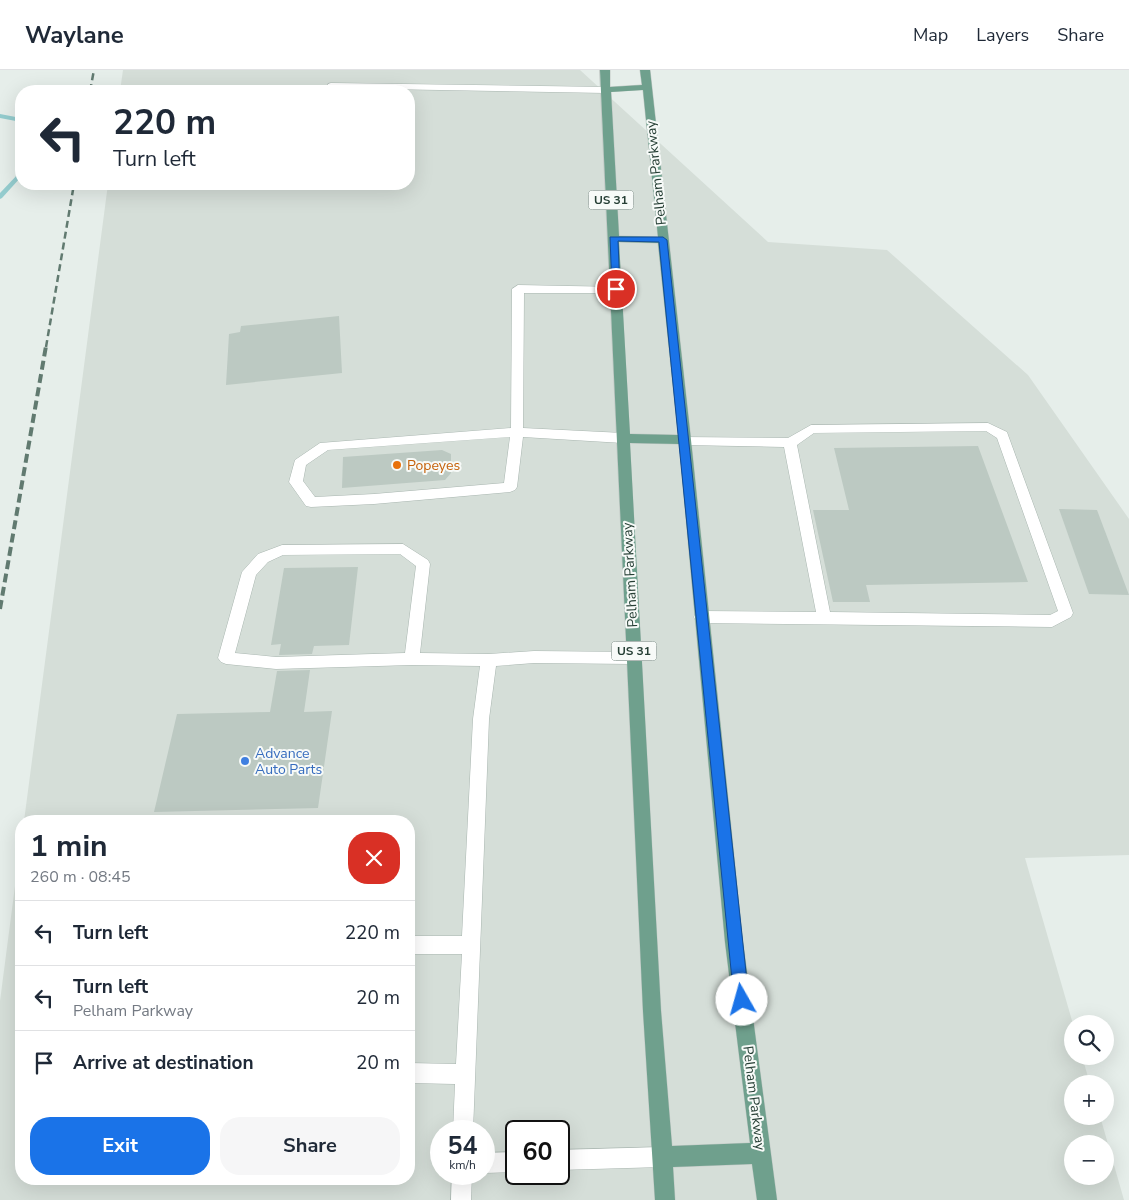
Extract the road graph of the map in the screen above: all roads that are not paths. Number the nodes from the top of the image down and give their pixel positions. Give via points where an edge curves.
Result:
1 (605, 70) edge
2 (645, 70) edge
3 (415, 87) edge
4 (647, 87) junction
5 (606, 90) junction
6 (613, 239) junction
7 (663, 240) junction
8 (616, 289) junction
9 (517, 432) junction
10 (623, 438) junction
11 (685, 440) junction
12 (790, 443) junction
13 (701, 617) junction
14 (824, 618) junction
15 (634, 658) junction
16 (412, 659) junction
17 (489, 660) junction
18 (415, 945) edge
19 (470, 945) junction
20 (415, 1072) edge
21 (466, 1074) junction
22 (464, 1120) edge
23 (761, 1153) junction
24 (662, 1157) junction
25 (570, 1160) edge
26 (462, 1185) edge
27 (461, 1200) edge
28 (665, 1200) edge
29 (767, 1200) edge

1 - 5 main road, Pelham Parkway / US 31
2 - 4 main road, Pelham Parkway
3 - 5 lane
4 - 5 main road
4 - 7 main road, Pelham Parkway
5 - 6 main road, Pelham Parkway / US 31
6 - 7 main road
6 - 8 main road, Pelham Parkway / US 31
7 - 11 main road, Pelham Parkway
8 - 9 lane via 518,289
8 - 10 main road, Pelham Parkway / US 31
9 - 9 lane via 325,446 300,463 296,482 311,502 510,487
9 - 10 lane
10 - 11 main road
10 - 15 main road, Pelham Parkway / US 31
11 - 12 lane
11 - 13 main road, Pelham Parkway
12 - 14 lane
12 - 14 lane via 811,429 988,427 1002,434 1066,613 1052,621
13 - 14 lane
13 - 23 main road, Pelham Parkway via 734,942
15 - 17 lane
15 - 24 main road, Pelham Parkway / US 31
16 - 16 lane via 312,663 226,658 249,572 264,558 282,550 404,549 423,564
16 - 17 lane
17 - 19 lane via 481,719
18 - 19 lane
19 - 21 lane
20 - 21 lane
21 - 22 lane
23 - 24 main road
23 - 29 main road, Pelham Parkway
24 - 25 lane
24 - 28 main road, Pelham Parkway / US 31
26 - 27 lane

